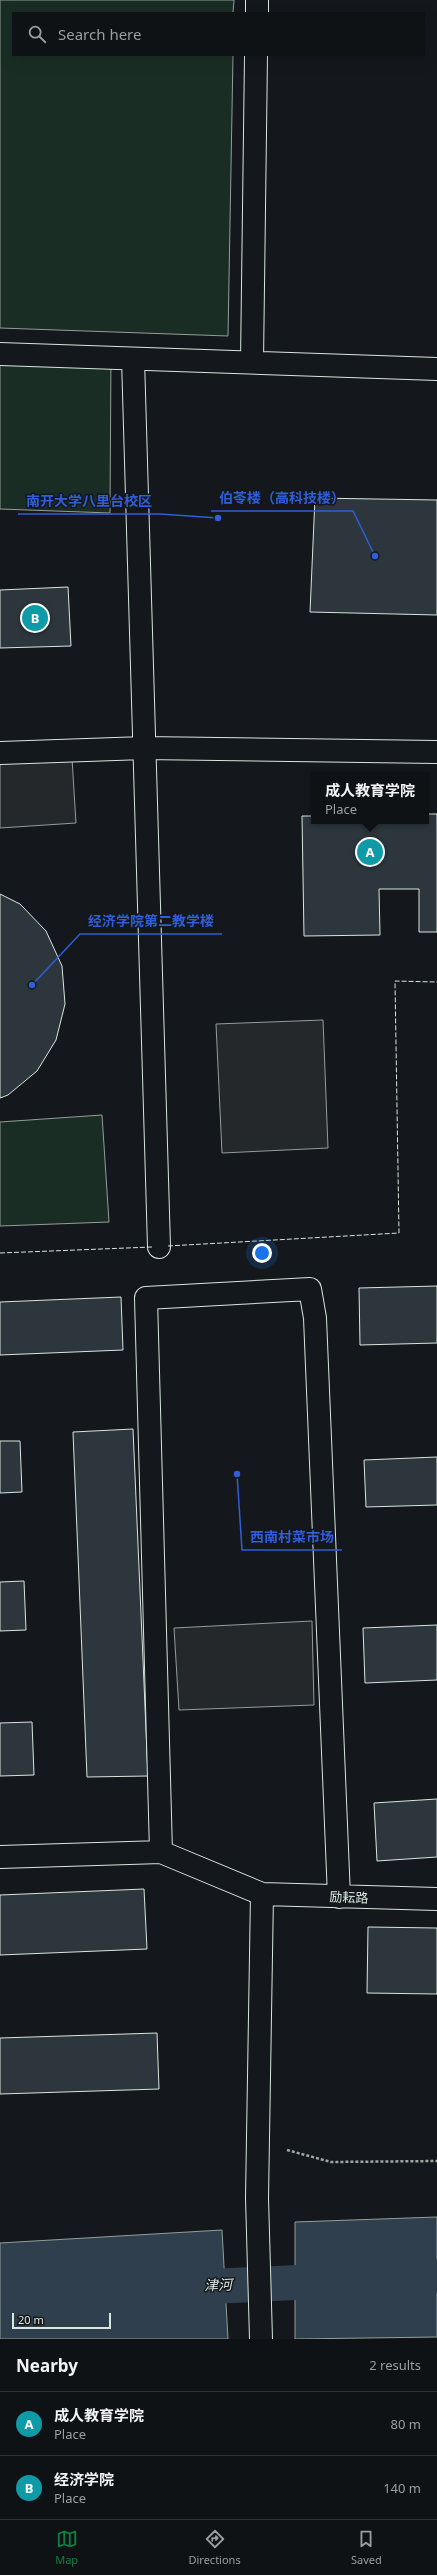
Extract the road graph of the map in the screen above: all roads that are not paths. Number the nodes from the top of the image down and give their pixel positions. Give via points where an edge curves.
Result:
1 (257, 0) edge
2 (257, 12) edge
3 (256, 56) edge
4 (0, 354) edge
5 (133, 359) junction
6 (252, 362) junction
7 (437, 369) edge
8 (144, 748) junction
9 (437, 752) edge
10 (0, 753) edge
11 (159, 1246) dead end
12 (161, 1852) junction
13 (0, 1857) edge
14 (262, 1894) junction
15 (339, 1897) junction
16 (437, 1900) edge
17 (261, 2339) edge

1 - 2 street
3 - 6 street
4 - 5 street
5 - 6 street
5 - 8 street
6 - 7 street
8 - 9 street
8 - 10 street
8 - 11 street
12 - 13 street
12 - 14 street
12 - 15 street via 146,1298 310,1289 315,1318
14 - 15 street, 励耘路
14 - 17 street via 257,2143
15 - 16 street, 励耘路

